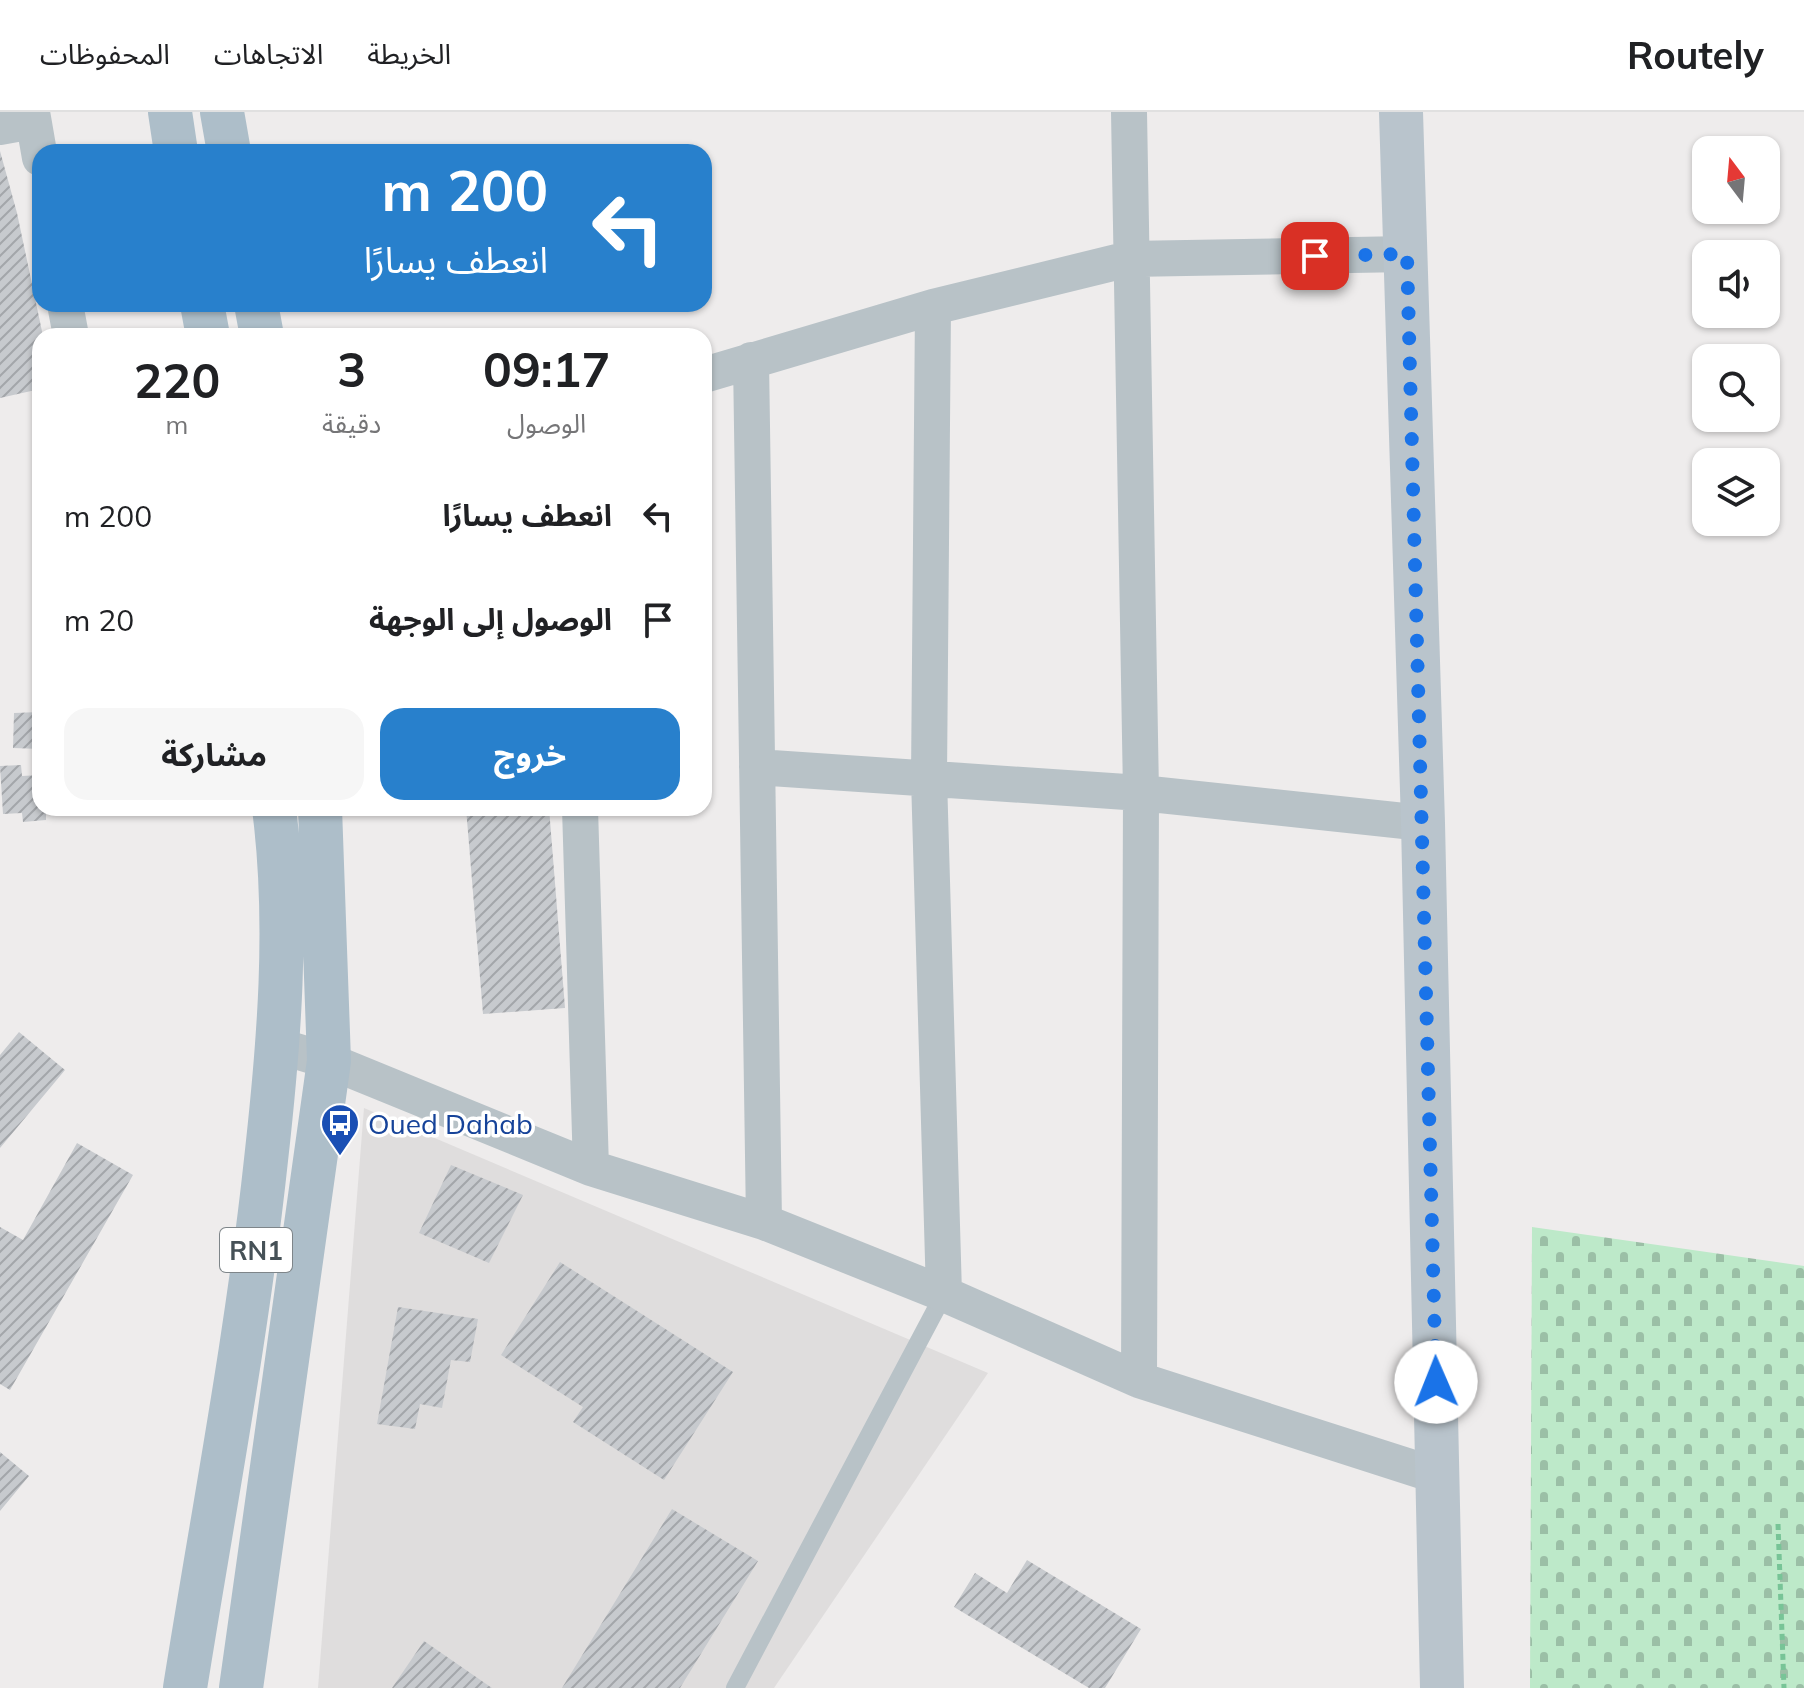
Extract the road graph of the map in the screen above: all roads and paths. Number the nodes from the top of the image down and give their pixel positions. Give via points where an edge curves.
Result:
1 (170, 112) edge
2 (222, 112) edge
3 (1129, 112) edge
4 (1401, 112) edge
5 (22, 120) edge
6 (33, 144) edge
7 (175, 144) edge
8 (228, 144) edge
9 (1407, 254) junction
10 (1129, 259) junction
11 (933, 307) junction
12 (751, 360) junction
13 (712, 372) edge
14 (757, 767) junction
15 (929, 778) junction
16 (1141, 793) junction
17 (274, 816) edge
18 (320, 816) edge
19 (580, 816) edge
20 (1423, 823) junction
21 (279, 1046) junction
22 (329, 1061) junction
23 (591, 1168) junction
24 (764, 1222) junction
25 (944, 1294) junction
26 (1139, 1380) junction
27 (1438, 1476) junction
28 (1778, 1524) dead end
29 (185, 1688) edge
30 (241, 1688) edge
31 (735, 1688) edge
32 (1442, 1688) edge
33 (1784, 1688) edge

1 - 7 main road
2 - 8 main road
3 - 10 street
4 - 9 street
5 - 6 street
9 - 10 street
9 - 20 street
10 - 11 street
10 - 16 street
11 - 12 street
11 - 15 street
12 - 13 street
12 - 14 street
14 - 15 street
14 - 24 street
15 - 16 street
15 - 25 street
16 - 20 street
16 - 26 street
17 - 21 main road, RN1
18 - 22 main road, RN1
19 - 23 street
20 - 27 street
21 - 22 street
21 - 29 main road, RN1 via 254,1275
22 - 23 street
22 - 30 main road, RN1
23 - 24 street
24 - 25 street
25 - 26 street
25 - 31 lane
26 - 27 street
27 - 32 street
28 - 33 path

